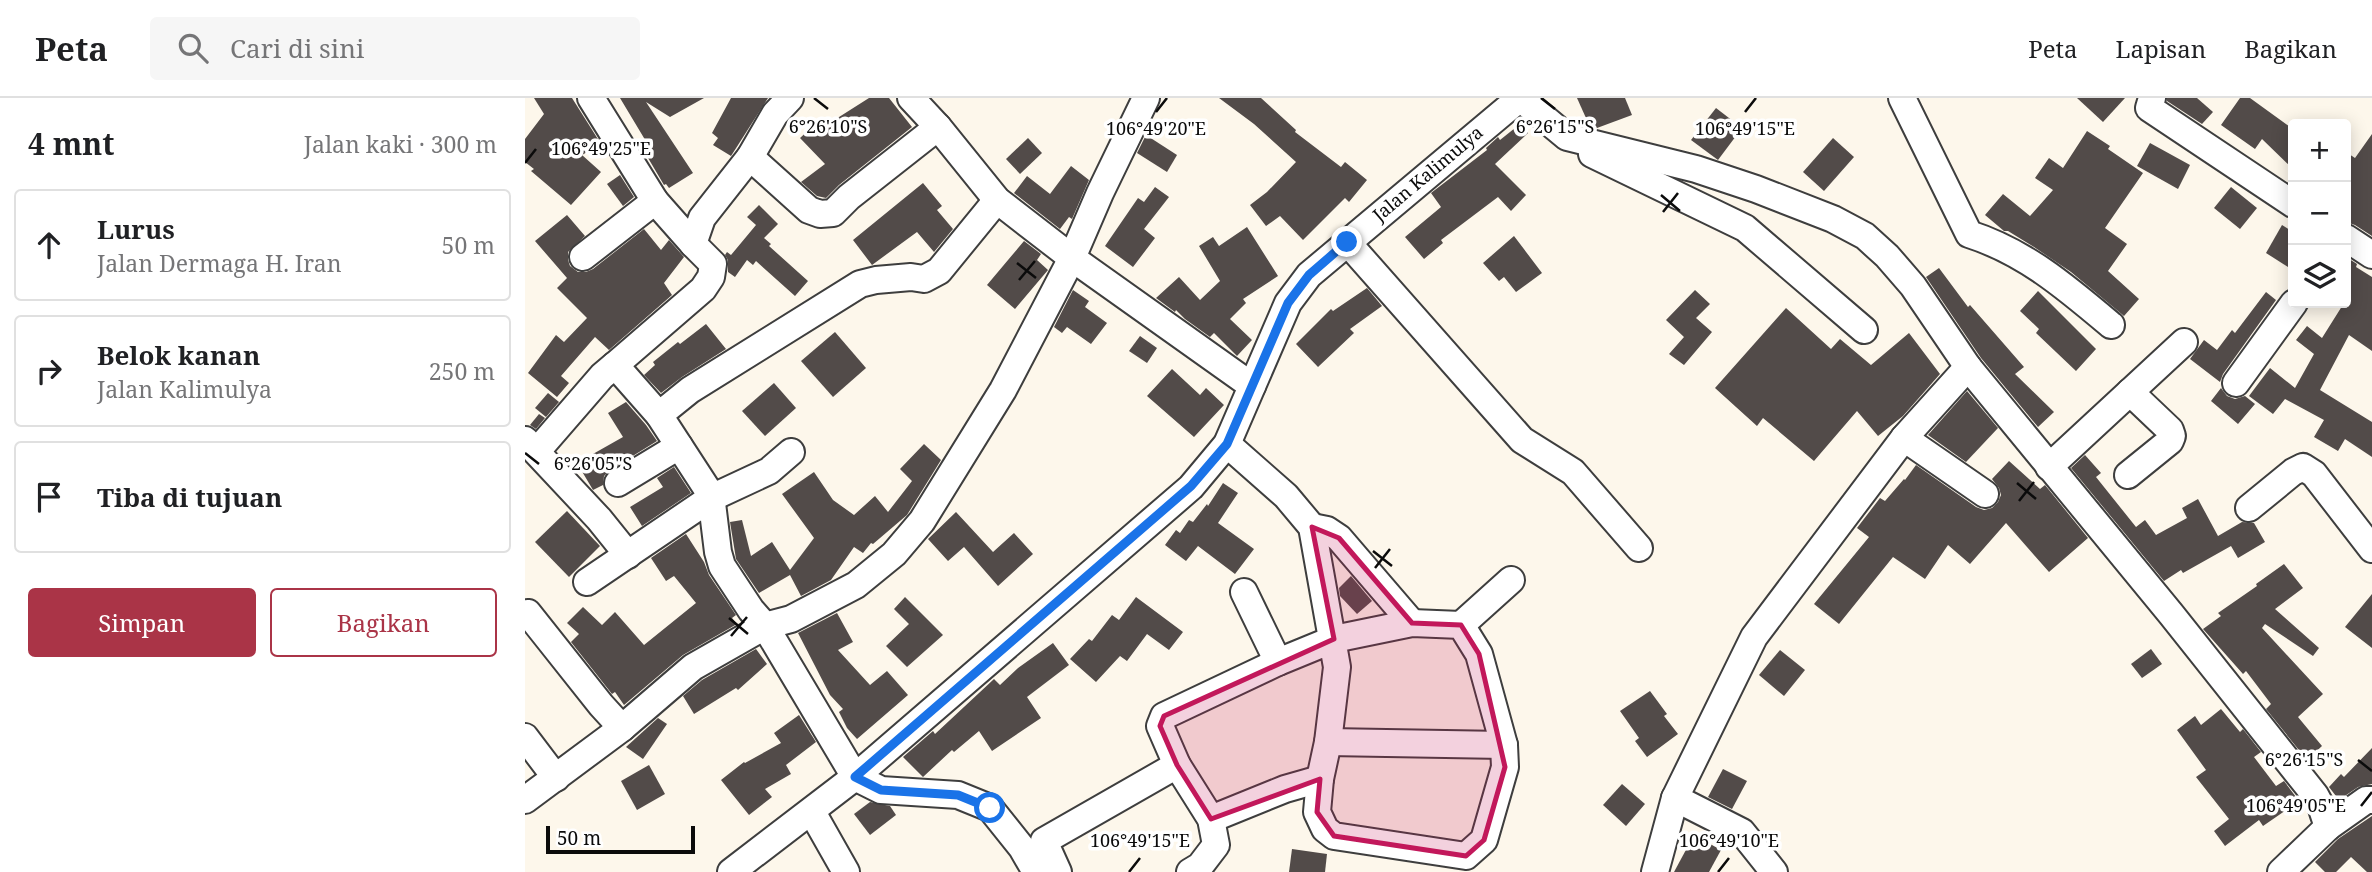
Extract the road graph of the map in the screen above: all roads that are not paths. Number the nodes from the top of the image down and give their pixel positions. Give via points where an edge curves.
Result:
1 (591, 98) edge
2 (790, 98) edge
3 (911, 98) edge
4 (1146, 98) edge
5 (1520, 98) edge
6 (1902, 98) edge
7 (2151, 98) edge
8 (938, 127) junction
9 (1567, 137) junction
10 (750, 157) junction
11 (997, 200) junction
12 (655, 201) junction
13 (2288, 201) edge
14 (2351, 241) edge
15 (1347, 242) junction
16 (693, 244) junction
17 (2372, 255) edge
18 (583, 257) dead end
19 (1072, 258) junction
20 (2290, 308) edge
21 (2111, 325) dead end
22 (1864, 330) dead end
23 (2183, 342) dead end
24 (615, 365) junction
25 (1968, 367) junction
26 (2236, 383) dead end
27 (1252, 386) junction
28 (2130, 392) junction
29 (659, 415) junction
30 (1904, 438) junction
31 (1227, 444) junction
32 (531, 446) edge
33 (679, 446) junction
34 (791, 452) dead end
35 (2049, 467) junction
36 (2128, 475) dead end
37 (618, 483) dead end
38 (1985, 494) dead end
39 (711, 498) junction
40 (2249, 508) dead end
41 (1312, 527) junction
42 (1639, 548) dead end
43 (2372, 549) edge
44 (628, 555) junction
45 (1511, 580) dead end
46 (587, 582) dead end
47 (1244, 592) dead end
48 (528, 613) dead end
49 (1412, 623) junction
50 (1461, 625) junction
51 (765, 626) junction
52 (1334, 639) junction
53 (1278, 662) junction
54 (622, 728) junction
55 (525, 737) edge
56 (1328, 742) junction
57 (1504, 745) junction
58 (1177, 765) junction
59 (855, 777) junction
60 (556, 778) junction
61 (1320, 779) junction
62 (1675, 798) junction
63 (525, 800) edge
64 (2372, 800) edge
65 (812, 812) junction
66 (1211, 819) junction
67 (2328, 827) junction
68 (731, 872) edge
69 (846, 872) edge
70 (1036, 872) edge
71 (1058, 872) edge
72 (1190, 872) edge
73 (1655, 872) edge
74 (1773, 872) edge
75 (2282, 872) edge

1 - 12 street
2 - 10 street
3 - 8 street
4 - 19 street
5 - 9 street
5 - 15 street, Jalan Kalimulya
6 - 21 street via 1969,234 2028,260
7 - 13 street via 2150,108
8 - 10 street via 833,213 809,210
8 - 11 street
9 - 22 street via 1597,158 1745,228
9 - 25 street via 1696,169 1833,219 1865,236 1913,286
10 - 16 street via 702,218
11 - 19 street
11 - 29 street via 939,271 924,279 860,284 690,390
12 - 16 street
12 - 18 street
14 - 17 street
15 - 27 street, Jalan Kalimulya via 1309,275 1288,303
15 - 42 street via 1522,440 1573,472
16 - 24 street via 713,264 711,277
19 - 27 street
19 - 51 street via 1003,390 922,521 894,554 856,585 791,619
20 - 26 street
23 - 28 street
24 - 29 street
24 - 32 street
25 - 30 street
25 - 35 street
27 - 31 street, Jalan Kalimulya
28 - 35 street
28 - 36 street via 2172,436
29 - 33 street
30 - 38 street
30 - 62 street via 1754,637
31 - 41 street via 1286,496
31 - 59 street, Jalan Kalimulya via 1191,486
32 - 44 street
33 - 37 street
33 - 39 street
34 - 39 street via 769,471
35 - 67 street via 2315,795
39 - 44 street
39 - 51 street via 722,566
40 - 43 street via 2303,467 2314,474
41 - 49 street via 1339,538
41 - 52 street
44 - 46 street
45 - 50 street
47 - 53 street
48 - 54 street
49 - 50 street
49 - 52 street
50 - 57 street via 1479,654
51 - 54 street via 693,667
51 - 59 street
52 - 53 street
52 - 56 street via 1337,667
53 - 58 street via 1164,716 1160,726
54 - 60 street
55 - 60 street
56 - 57 street
56 - 61 street
57 - 61 street via 1505,767 1490,824 1484,840 1466,856 1334,836 1317,812
58 - 66 street
58 - 71 street via 1044,841
59 - 65 street, Jalan Kalimulya
59 - 70 street via 881,790 958,795 990,808
60 - 63 street
61 - 66 street
62 - 73 street
62 - 74 street via 1742,832
64 - 67 street
65 - 68 street, Jalan Kalimulya
65 - 69 street
66 - 72 street via 1216,845
67 - 75 street

